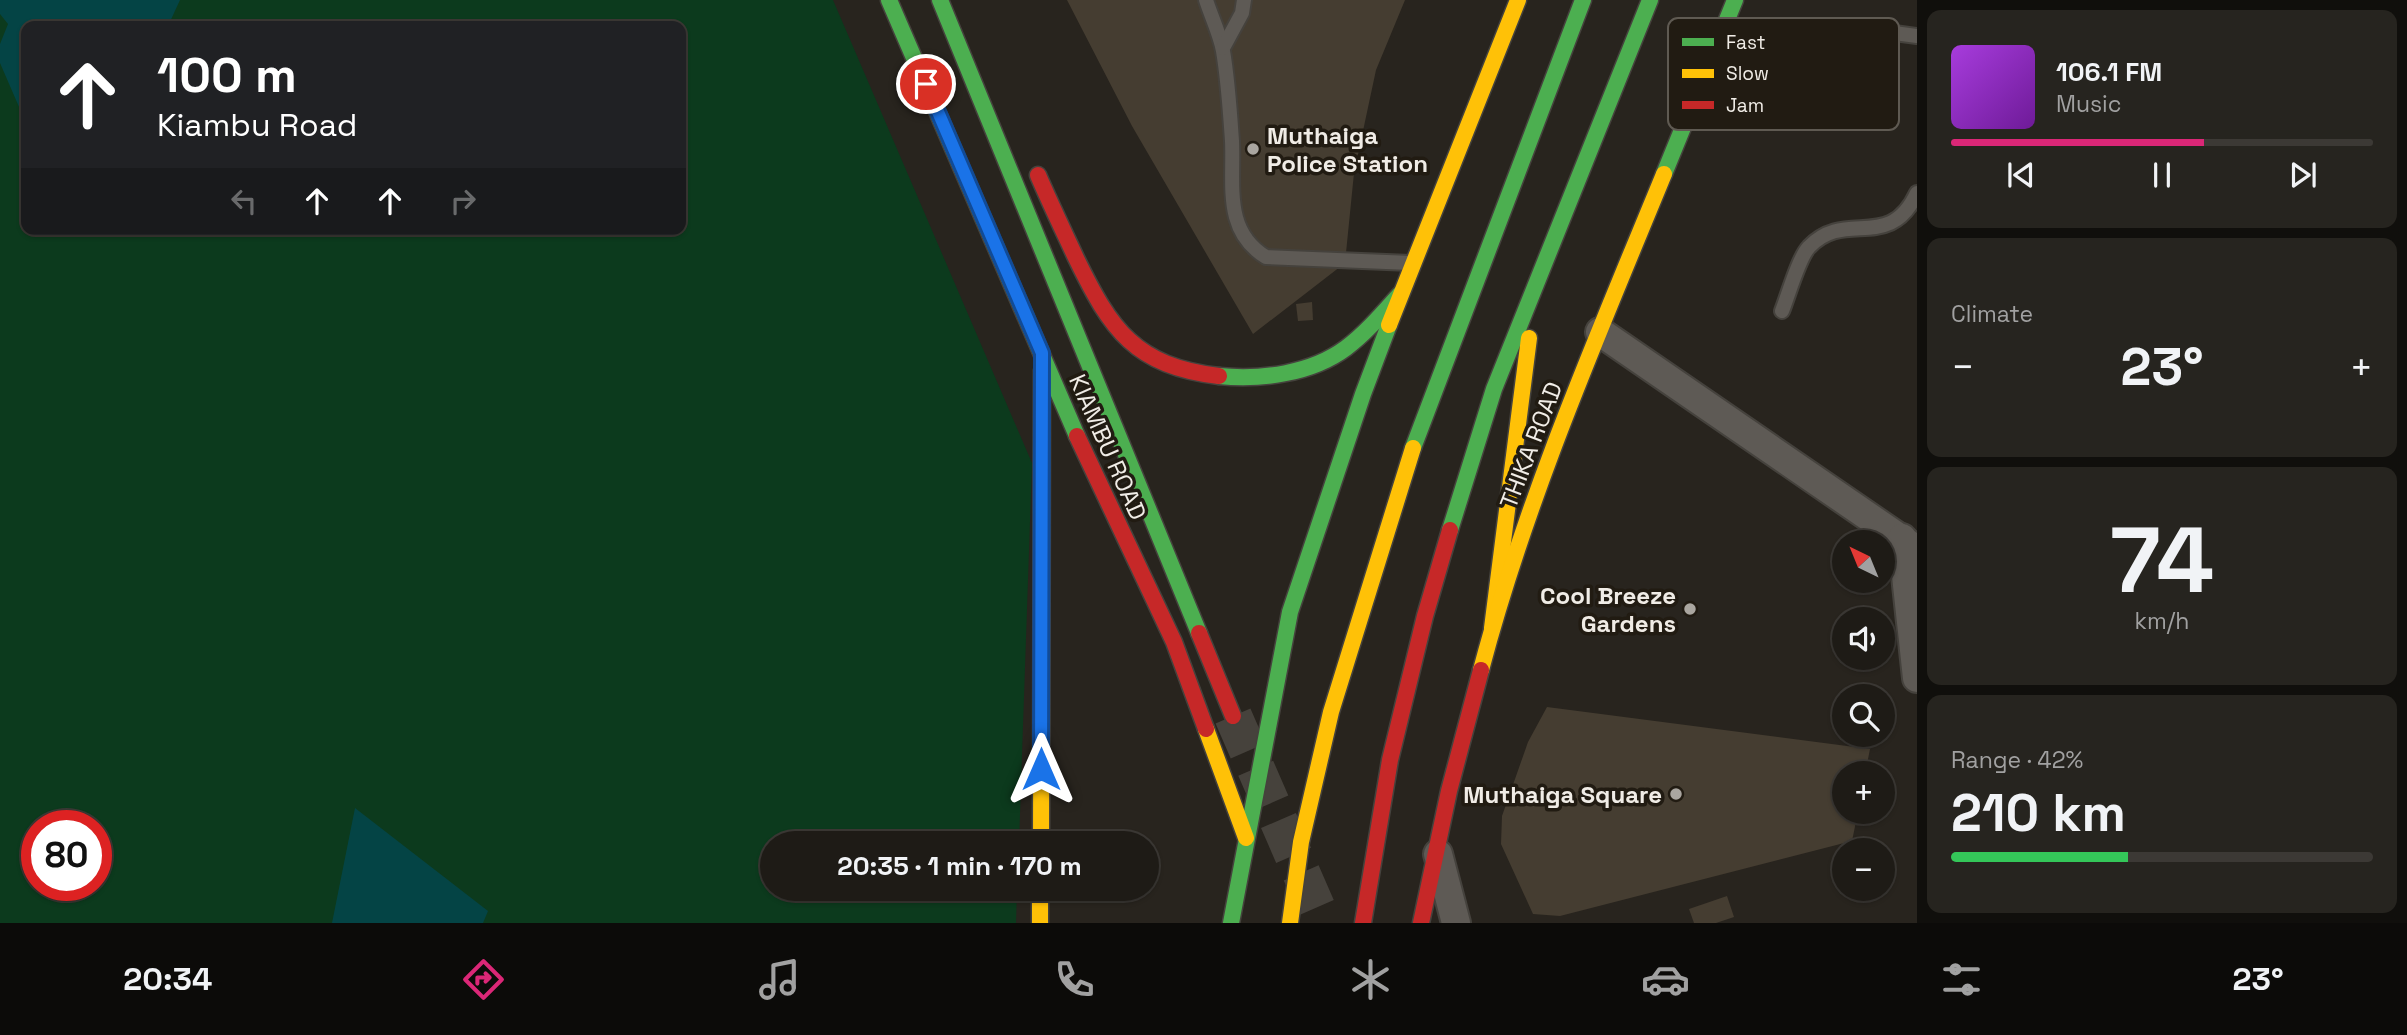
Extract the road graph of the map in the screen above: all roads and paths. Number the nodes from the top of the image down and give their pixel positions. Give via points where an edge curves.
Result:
1 (888, 0) edge
2 (940, 0) edge
3 (1206, 0) edge
4 (1244, 0) edge
5 (1518, 0) edge
6 (1583, 0) edge
7 (1650, 0) edge
8 (1735, 0) edge
9 (1728, 18) edge
10 (1899, 34) edge
11 (1917, 36) edge
12 (1223, 48) junction
13 (1682, 130) edge
14 (1034, 166) dead end
15 (1917, 192) edge
16 (1412, 263) junction
17 (1535, 287) junction
18 (1400, 294) junction
19 (1782, 311) dead end
20 (1600, 332) junction
21 (1042, 353) junction
22 (1909, 544) edge
23 (1492, 628) junction
24 (1917, 678) edge
25 (1233, 716) tunnel mouth
26 (1041, 831) edge
27 (1246, 838) junction
28 (1437, 848) junction
29 (1040, 901) edge
30 (1040, 923) edge
31 (1231, 923) edge
32 (1290, 923) edge
33 (1363, 923) edge
34 (1421, 923) edge
35 (1456, 923) edge

1 - 21 main road, KIAMBU ROAD
2 - 25 main road, KIAMBU ROAD
3 - 12 lane
4 - 12 lane
5 - 16 main road
6 - 32 main road via 1403,476 1331,712 1301,842
7 - 17 main road, THIKA ROAD
8 - 9 main road, THIKA ROAD
10 - 11 lane
12 - 16 lane via 1232,142 1232,206 1252,249 1266,257
13 - 20 main road, THIKA ROAD
14 - 18 main road via 1096,298 1125,338 1163,363 1221,375 1273,377 1298,372 1339,353
15 - 19 lane via 1911,205 1891,224 1830,231 1819,238 1806,250
16 - 18 main road
17 - 23 main road
17 - 33 main road, THIKA ROAD via 1494,389 1425,617 1391,760
18 - 27 main road via 1290,612
20 - 22 street
20 - 23 main road, THIKA ROAD via 1520,538
21 - 26 main road
21 - 27 main road, KIAMBU ROAD via 1174,642
22 - 24 street
23 - 28 main road, THIKA ROAD
27 - 31 main road
28 - 34 main road, THIKA ROAD
28 - 35 street
29 - 30 main road

